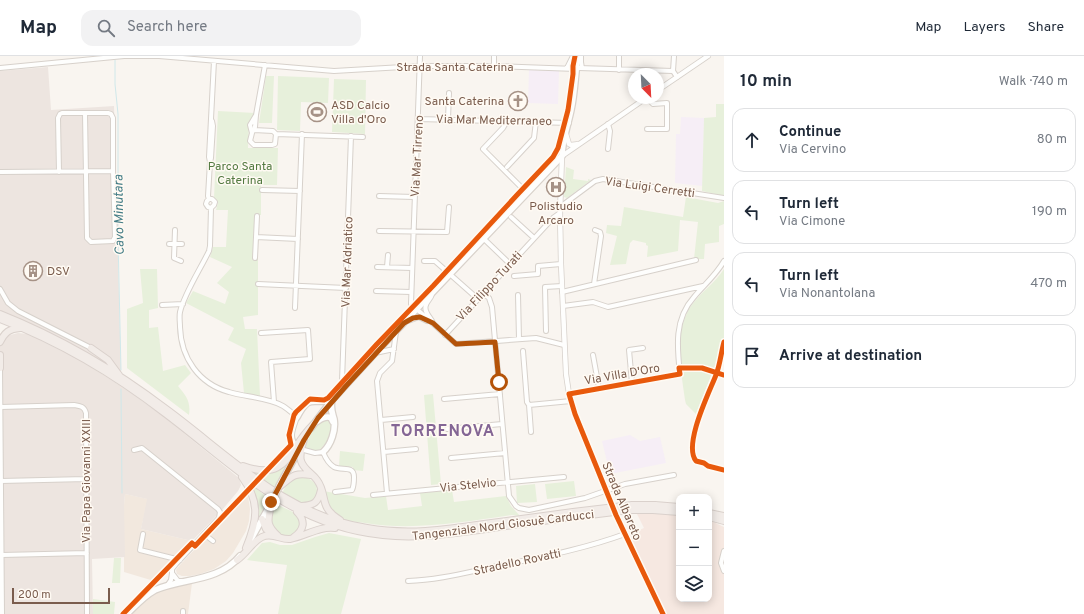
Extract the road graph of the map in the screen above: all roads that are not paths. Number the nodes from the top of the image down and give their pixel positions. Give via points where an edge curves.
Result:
1 (420, 56) edge
2 (494, 56) edge
3 (577, 56) edge
4 (619, 56) edge
5 (674, 56) edge
6 (708, 56) edge
7 (214, 61) junction
8 (265, 65) junction
9 (420, 66) junction
10 (494, 66) junction
11 (0, 68) edge
12 (567, 68) junction
13 (579, 68) junction
14 (619, 70) junction
15 (674, 71) junction
16 (677, 77) junction
17 (664, 86) edge
18 (448, 93) dead end
19 (664, 103) edge
20 (637, 104) edge
21 (85, 113) junction
22 (419, 119) junction
23 (448, 119) junction
24 (507, 120) junction
25 (536, 121) junction
26 (569, 123) junction
27 (608, 124) junction
28 (647, 129) dead end
29 (253, 132) junction
30 (566, 132) junction
31 (276, 134) junction
32 (302, 134) junction
33 (351, 136) junction
34 (363, 137) dead end
35 (580, 143) junction
36 (608, 149) dead end
37 (562, 156) junction
38 (507, 166) dead end
39 (85, 171) junction
40 (113, 171) junction
41 (547, 171) junction
42 (0, 172) edge
43 (59, 172) junction
44 (562, 176) junction
45 (262, 190) dead end
46 (300, 191) junction
47 (526, 192) junction
48 (379, 196) dead end
49 (414, 197) junction
50 (724, 198) edge
51 (449, 207) dead end
52 (560, 207) junction
53 (560, 213) junction
54 (256, 216) dead end
55 (511, 217) dead end
56 (175, 230) dead end
57 (595, 230) dead end
58 (379, 231) dead end
59 (413, 232) junction
60 (256, 237) junction
61 (483, 238) junction
62 (534, 238) junction
63 (298, 239) junction
64 (169, 244) dead end
65 (175, 244) junction
66 (182, 244) dead end
67 (388, 255) dead end
68 (255, 258) dead end
69 (696, 260) dead end
70 (181, 261) dead end
71 (424, 261) dead end
72 (724, 261) edge
73 (510, 264) junction
74 (561, 264) junction
75 (377, 267) dead end
76 (387, 267) junction
77 (412, 268) junction
78 (450, 273) junction
79 (514, 276) dead end
80 (258, 284) dead end
81 (594, 284) junction
82 (296, 286) junction
83 (704, 286) junction
84 (346, 288) junction
85 (0, 289) edge
86 (562, 289) junction
87 (376, 291) dead end
88 (411, 292) junction
89 (483, 293) junction
90 (432, 294) junction
91 (518, 295) dead end
92 (478, 299) junction
93 (183, 304) junction
94 (162, 305) dead end
95 (563, 306) junction
96 (295, 308) dead end
97 (417, 310) junction
98 (0, 314) edge
99 (0, 319) edge
100 (404, 323) junction
101 (433, 323) junction
102 (22, 328) junction
103 (546, 330) dead end
104 (396, 332) junction
105 (261, 333) dead end
106 (445, 334) junction
107 (519, 340) junction
108 (0, 342) edge
109 (495, 342) junction
110 (564, 345) junction
111 (92, 348) joint
112 (643, 348) dead end
113 (394, 349) junction
114 (384, 351) junction
115 (523, 351) dead end
116 (375, 353) junction
117 (0, 355) edge
118 (593, 355) dead end
119 (393, 357) junction
120 (0, 368) edge
121 (724, 375) edge
122 (120, 376) junction
123 (632, 382) junction
124 (346, 386) junction
125 (599, 388) junction
126 (500, 394) junction
127 (569, 394) junction
128 (444, 399) dead end
129 (332, 400) junction
130 (310, 401) junction
131 (571, 401) junction
132 (274, 402) junction
133 (529, 405) junction
134 (0, 407) edge
135 (322, 412) junction
136 (413, 416) dead end
137 (297, 417) junction
138 (381, 420) junction
139 (313, 424) junction
140 (334, 424) junction
141 (502, 424) junction
142 (447, 429) dead end
143 (531, 432) dead end
144 (304, 440) junction
145 (0, 443) edge
146 (296, 445) dead end
147 (416, 449) dead end
148 (134, 450) dead end
149 (304, 450) dead end
150 (323, 452) junction
151 (384, 452) junction
152 (505, 453) junction
153 (451, 458) dead end
154 (694, 459) dead end
155 (708, 466) dead end
156 (238, 468) junction
157 (724, 470) edge
158 (311, 475) junction
159 (674, 475) dead end
160 (564, 477) dead end
161 (86, 479) junction
162 (1, 481) junction
163 (508, 482) junction
164 (279, 487) junction
165 (321, 490) junction
166 (607, 490) junction
167 (335, 492) dead end
168 (386, 493) junction
169 (373, 495) dead end
170 (271, 502) junction
171 (654, 507) junction
172 (676, 507) edge
173 (297, 508) junction
174 (676, 511) edge
175 (712, 514) edge
176 (574, 515) junction
177 (724, 516) edge
178 (1, 517) edge
179 (712, 518) edge
180 (262, 519) junction
181 (724, 521) edge
182 (346, 524) junction
183 (351, 530) junction
184 (143, 534) dead end
185 (204, 534) junction
186 (624, 534) junction
187 (276, 537) junction
188 (293, 538) junction
189 (213, 542) dead end
190 (246, 548) junction
191 (724, 551) edge
192 (87, 553) junction
193 (2, 555) junction
194 (180, 560) junction
195 (237, 560) junction
196 (724, 571) edge
197 (172, 573) junction
198 (408, 581) dead end
199 (184, 582) junction
200 (167, 586) junction
201 (1, 591) edge
202 (2, 614) edge
203 (87, 614) edge
204 (127, 614) edge
205 (663, 614) edge

1 - 9 street, Via Mar Tirreno
2 - 10 street
3 - 12 street
3 - 13 main road
4 - 14 street
5 - 15 street
6 - 16 street
7 - 8 street, Strada Santa Caterina
7 - 11 street, Strada Santa Caterina via 124,56
7 - 93 street via 208,196 215,202 211,208 210,246
8 - 9 street, Strada Santa Caterina via 334,71
8 - 29 street via 256,115 250,125
9 - 10 street, Strada Santa Caterina
9 - 22 street, Via Mar Tirreno
10 - 12 street, Strada Santa Caterina
12 - 13 street, Strada Santa Caterina
13 - 14 street, Strada Santa Caterina
13 - 26 main road
14 - 15 street, Strada Santa Caterina
15 - 16 street
16 - 17 street
18 - 23 street
19 - 28 street via 667,103 667,129
20 - 27 street
21 - 39 street
21 - 40 street via 108,113 112,116
21 - 43 street via 62,113 59,116
22 - 23 street, Via Mar Mediterraneo
22 - 49 street, Via Mar Tirreno
23 - 24 street, Via Mar Mediterraneo
24 - 25 street, Via Mar Mediterraneo
24 - 47 street via 503,128 482,148
25 - 26 street, Via Mar Mediterraneo
25 - 38 street via 534,138
26 - 30 main road
27 - 35 street
27 - 36 street
29 - 31 street via 273,131
29 - 31 street via 250,141 254,145 275,144
30 - 35 street via 569,144
30 - 37 main road
31 - 32 street
32 - 33 street
32 - 46 street
33 - 34 street
33 - 84 street, Via Mar Adriatico
35 - 37 street
37 - 41 main road
37 - 44 street, Strada Albareto
39 - 40 street
39 - 40 street via 87,238 93,242 111,242 115,238
39 - 43 street
41 - 44 street via 557,168
41 - 47 main road
42 - 43 street
44 - 52 street, Strada Albareto
45 - 46 street
46 - 63 street
47 - 61 main road
48 - 49 street
49 - 59 street, Via Mar Tirreno
50 - 52 street, Via Luigi Cerretti via 603,179 595,181
51 - 59 street via 447,232
52 - 53 street, Strada Albareto
53 - 62 street, Via Filippo Turati
53 - 74 street, Strada Albareto
54 - 60 street
55 - 62 street
56 - 65 street
57 - 81 street via 602,236
58 - 59 street
59 - 77 street, Via Mar Tirreno
60 - 63 street
60 - 68 street
61 - 73 street
61 - 78 main road
62 - 73 street, Via Filippo Turati
63 - 82 street
64 - 65 street
65 - 66 street
65 - 70 street via 174,258
67 - 76 street
69 - 81 street
71 - 78 street via 435,261
72 - 83 street
73 - 89 street, Via Filippo Turati
74 - 79 street via 538,266 538,274
74 - 86 street, Strada Albareto
75 - 76 street
76 - 77 street
77 - 88 street, Via Mar Tirreno
78 - 90 main road
78 - 92 street
80 - 82 street
81 - 86 street
82 - 84 street
82 - 96 street
83 - 95 street via 608,307 593,302
83 - 123 street, Via Villa D'Oro via 690,301 678,328 680,374
84 - 124 street, Via Mar Adriatico via 342,381
85 - 111 street via 8,303 18,311
86 - 95 street, Strada Albareto
86 - 103 street via 545,287
87 - 88 street
88 - 97 street, Via Mar Tirreno via 411,304
89 - 92 street, Via Filippo Turati
89 - 109 street via 492,307
90 - 97 main road
90 - 101 street via 425,309
91 - 107 street
92 - 106 street, Via Filippo Turati
93 - 94 street
93 - 132 street via 179,318 182,346 197,374 219,389
95 - 110 street, Strada Albareto
97 - 100 main road
97 - 101 street
98 - 122 highway via 62,342
99 - 102 highway
100 - 101 street via 416,317
100 - 104 main road
101 - 106 street
102 - 108 highway via 8,331
102 - 156 highway via 109,374 166,413
104 - 113 street
104 - 116 main road
105 - 132 street via 308,330 310,359 271,362
106 - 109 street via 458,345
107 - 109 street
107 - 110 street via 536,338
109 - 126 street
110 - 127 street, Strada Albareto
111 - 122 highway via 108,360
112 - 123 street, Via Villa D'Oro via 629,350
113 - 114 street
113 - 119 street
114 - 116 street
114 - 119 street
115 - 133 street
116 - 124 main road
117 - 120 highway
118 - 125 street, Via Villa D'Oro
119 - 138 street via 377,381
120 - 134 street
121 - 154 street via 717,373 693,437
122 - 156 highway via 167,409
123 - 125 street, Via Villa D'Oro
124 - 129 main road
125 - 127 street, Via Villa D'Oro
126 - 128 street
126 - 141 street
127 - 131 street, Strada Albareto
129 - 130 main road
129 - 135 main road
129 - 140 main road
130 - 135 main road via 320,404
130 - 137 main road
131 - 133 street
131 - 166 street, Strada Albareto
132 - 137 street via 284,406
133 - 143 street
134 - 145 street
134 - 161 street, Via Papa Giovanni XXIII via 74,405 84,408
135 - 139 main road
136 - 138 street
137 - 146 street via 291,436
138 - 151 street
139 - 140 main road via 321,418 328,417
139 - 144 main road
139 - 156 highway via 281,465 262,471
140 - 150 main road via 331,441
141 - 142 street
141 - 152 street
144 - 158 highway via 300,459
144 - 164 main road
145 - 162 street
147 - 151 street
148 - 185 street via 142,448 218,509 219,518
149 - 150 street
150 - 167 street via 332,466 351,470 354,475 352,490
151 - 168 street
152 - 153 street
152 - 163 street
155 - 157 street
156 - 173 highway, Tangenziale Nord Giosuè Carducci
156 - 173 highway, Tangenziale Nord Giosuè Carducci via 263,490
156 - 190 highway via 250,488 256,510 255,523
158 - 164 highway via 295,474
158 - 165 highway
159 - 166 street
160 - 163 street, Via Stelvio
161 - 162 street
161 - 192 street, Via Papa Giovanni XXIII
162 - 178 street
163 - 166 street via 510,499 516,506 529,510 585,498
163 - 168 street, Via Stelvio
164 - 170 main road, bridge
165 - 173 highway via 315,502
165 - 182 highway via 329,511
166 - 186 street, Strada Albareto
168 - 169 street, Via Stelvio
170 - 180 main road
170 - 187 highway via 268,522
171 - 172 highway, Tangenziale Nord Giosuè Carducci
171 - 174 highway, Tangenziale Nord Giosuè Carducci
171 - 176 highway, Tangenziale Nord Giosuè Carducci, bridge
173 - 182 highway, Tangenziale Nord Giosuè Carducci
173 - 183 highway, Tangenziale Nord Giosuè Carducci via 326,522
173 - 188 highway via 303,526
175 - 177 highway
176 - 182 highway, Tangenziale Nord Giosuè Carducci via 429,531 388,531
176 - 183 highway, Tangenziale Nord Giosuè Carducci via 429,536 382,535
178 - 193 street
179 - 181 highway
180 - 187 highway via 266,529
180 - 190 main road
183 - 188 highway via 324,527
184 - 194 street via 140,550
185 - 189 street
185 - 194 street
186 - 198 street, Stradello Rovatti via 532,560 437,579
186 - 205 street, Strada Albareto
187 - 188 highway
187 - 195 highway via 261,537
190 - 195 main road
191 - 196 street via 721,563
192 - 193 street
192 - 203 street, Via Papa Giovanni XXIII
193 - 201 street
194 - 197 street via 172,569
195 - 199 main road via 212,575
197 - 199 street via 178,581
197 - 200 street
199 - 200 main road
200 - 204 main road via 154,590 144,597
201 - 202 street

